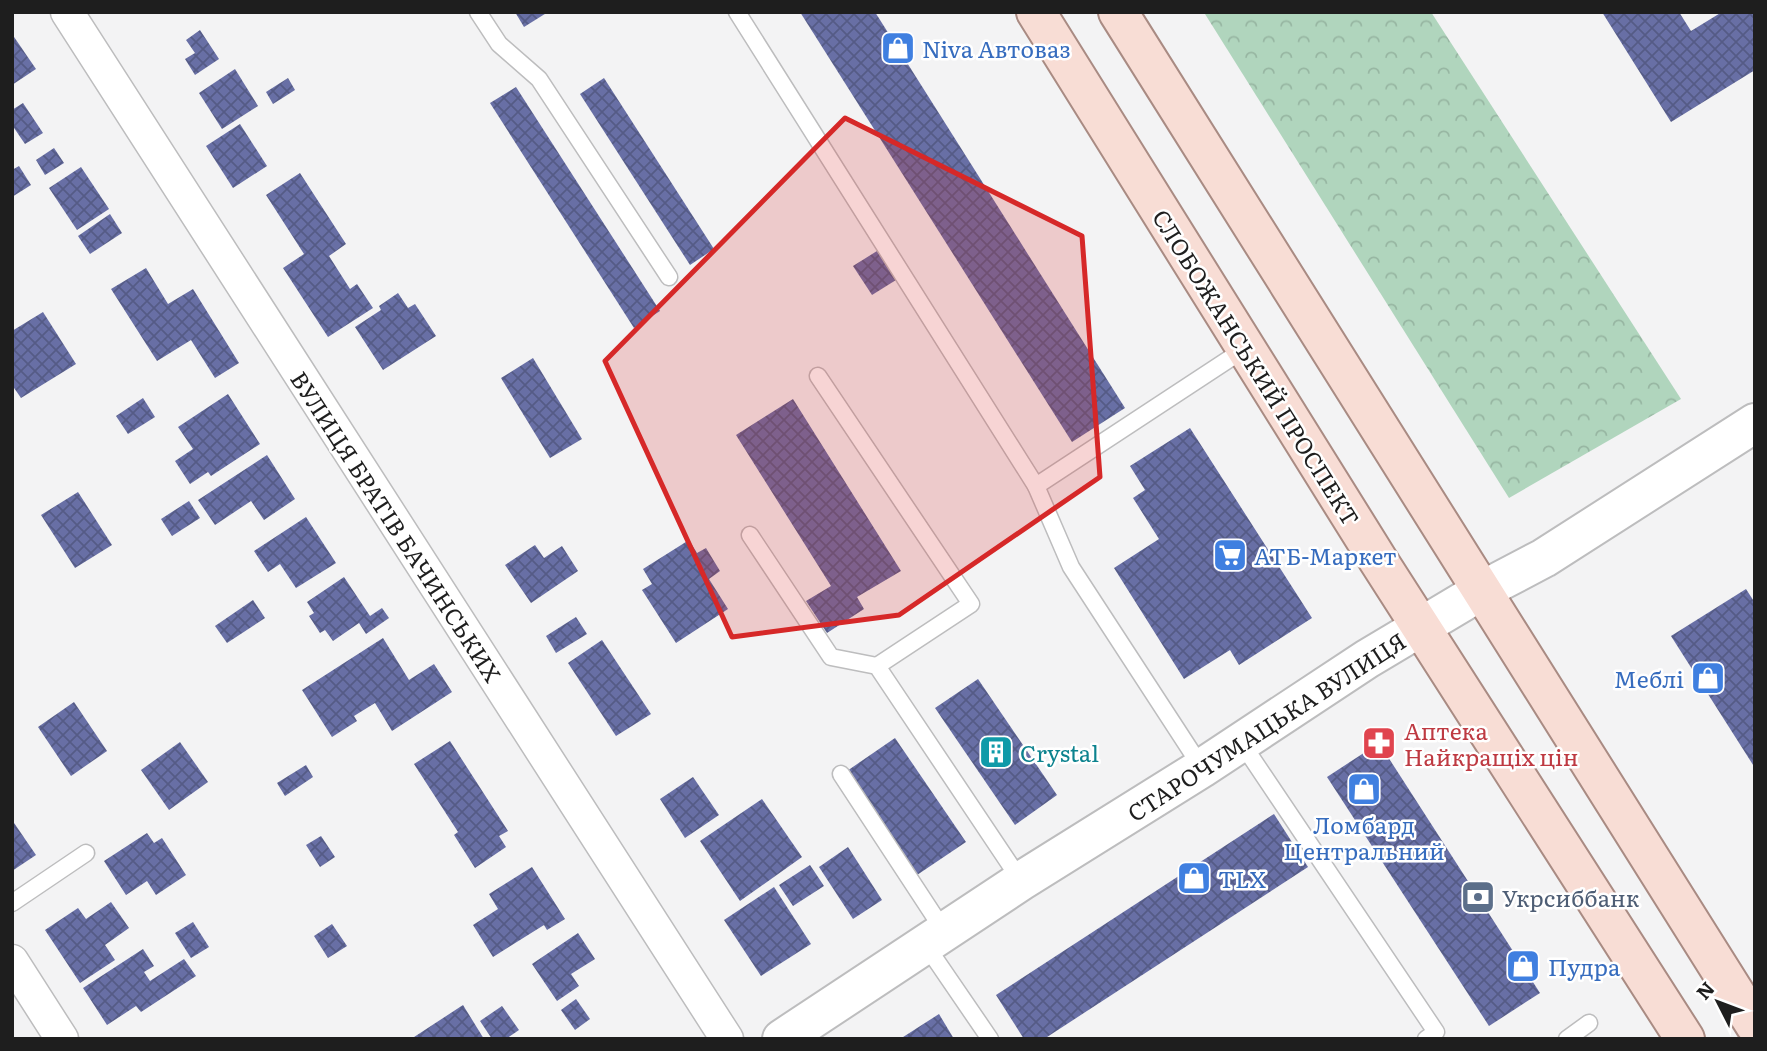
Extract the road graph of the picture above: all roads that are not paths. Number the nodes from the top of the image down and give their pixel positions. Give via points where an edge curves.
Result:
1 (67, 12) edge
2 (478, 12) edge
3 (737, 12) edge
4 (1036, 12) edge
5 (1118, 12) edge
6 (669, 277) dead end
7 (1246, 348) junction
8 (818, 376) dead end
9 (1755, 423) edge
10 (1036, 486) junction
11 (750, 535) dead end
12 (1481, 591) junction
13 (1421, 627) junction
14 (877, 666) junction
15 (1241, 741) junction
16 (1202, 768) junction
17 (841, 774) dead end
18 (86, 853) dead end
19 (1021, 881) junction
20 (12, 903) edge
21 (935, 938) junction
22 (12, 961) edge
23 (1589, 1023) dead end
24 (1755, 1025) edge
25 (62, 1039) edge
26 (727, 1039) edge
27 (782, 1039) edge
28 (990, 1039) edge
29 (1426, 1039) edge
30 (1567, 1039) edge
31 (1685, 1039) edge

1 - 26 street, ВУЛИЦЯ БРАТІВ БАЧИНСЬКИХ
2 - 6 lane via 499,44 539,79
3 - 10 lane
4 - 7 main road, СЛОБОЖАНСЬКИЙ ПРОСПЕКТ
5 - 12 main road
7 - 10 lane
7 - 13 main road, СЛОБОЖАНСЬКИЙ ПРОСПЕКТ
8 - 14 lane via 971,604
9 - 12 street, СТАРОЧУМАЦЬКА ВУЛИЦЯ via 1544,558
10 - 16 lane via 1071,567
11 - 14 lane via 831,657
12 - 13 street, СТАРОЧУМАЦЬКА ВУЛИЦЯ
12 - 24 main road
13 - 15 street, СТАРОЧУМАЦЬКА ВУЛИЦЯ
13 - 31 main road, СЛОБОЖАНСЬКИЙ ПРОСПЕКТ
14 - 19 lane
15 - 16 street, СТАРОЧУМАЦЬКА ВУЛИЦЯ
15 - 29 lane via 1436,1032
16 - 19 street, СТАРОЧУМАЦЬКА ВУЛИЦЯ
17 - 21 lane
18 - 20 lane
19 - 21 street, СТАРОЧУМАЦЬКА ВУЛИЦЯ
21 - 27 street, СТАРОЧУМАЦЬКА ВУЛИЦЯ
21 - 28 lane
22 - 25 street
23 - 30 lane

